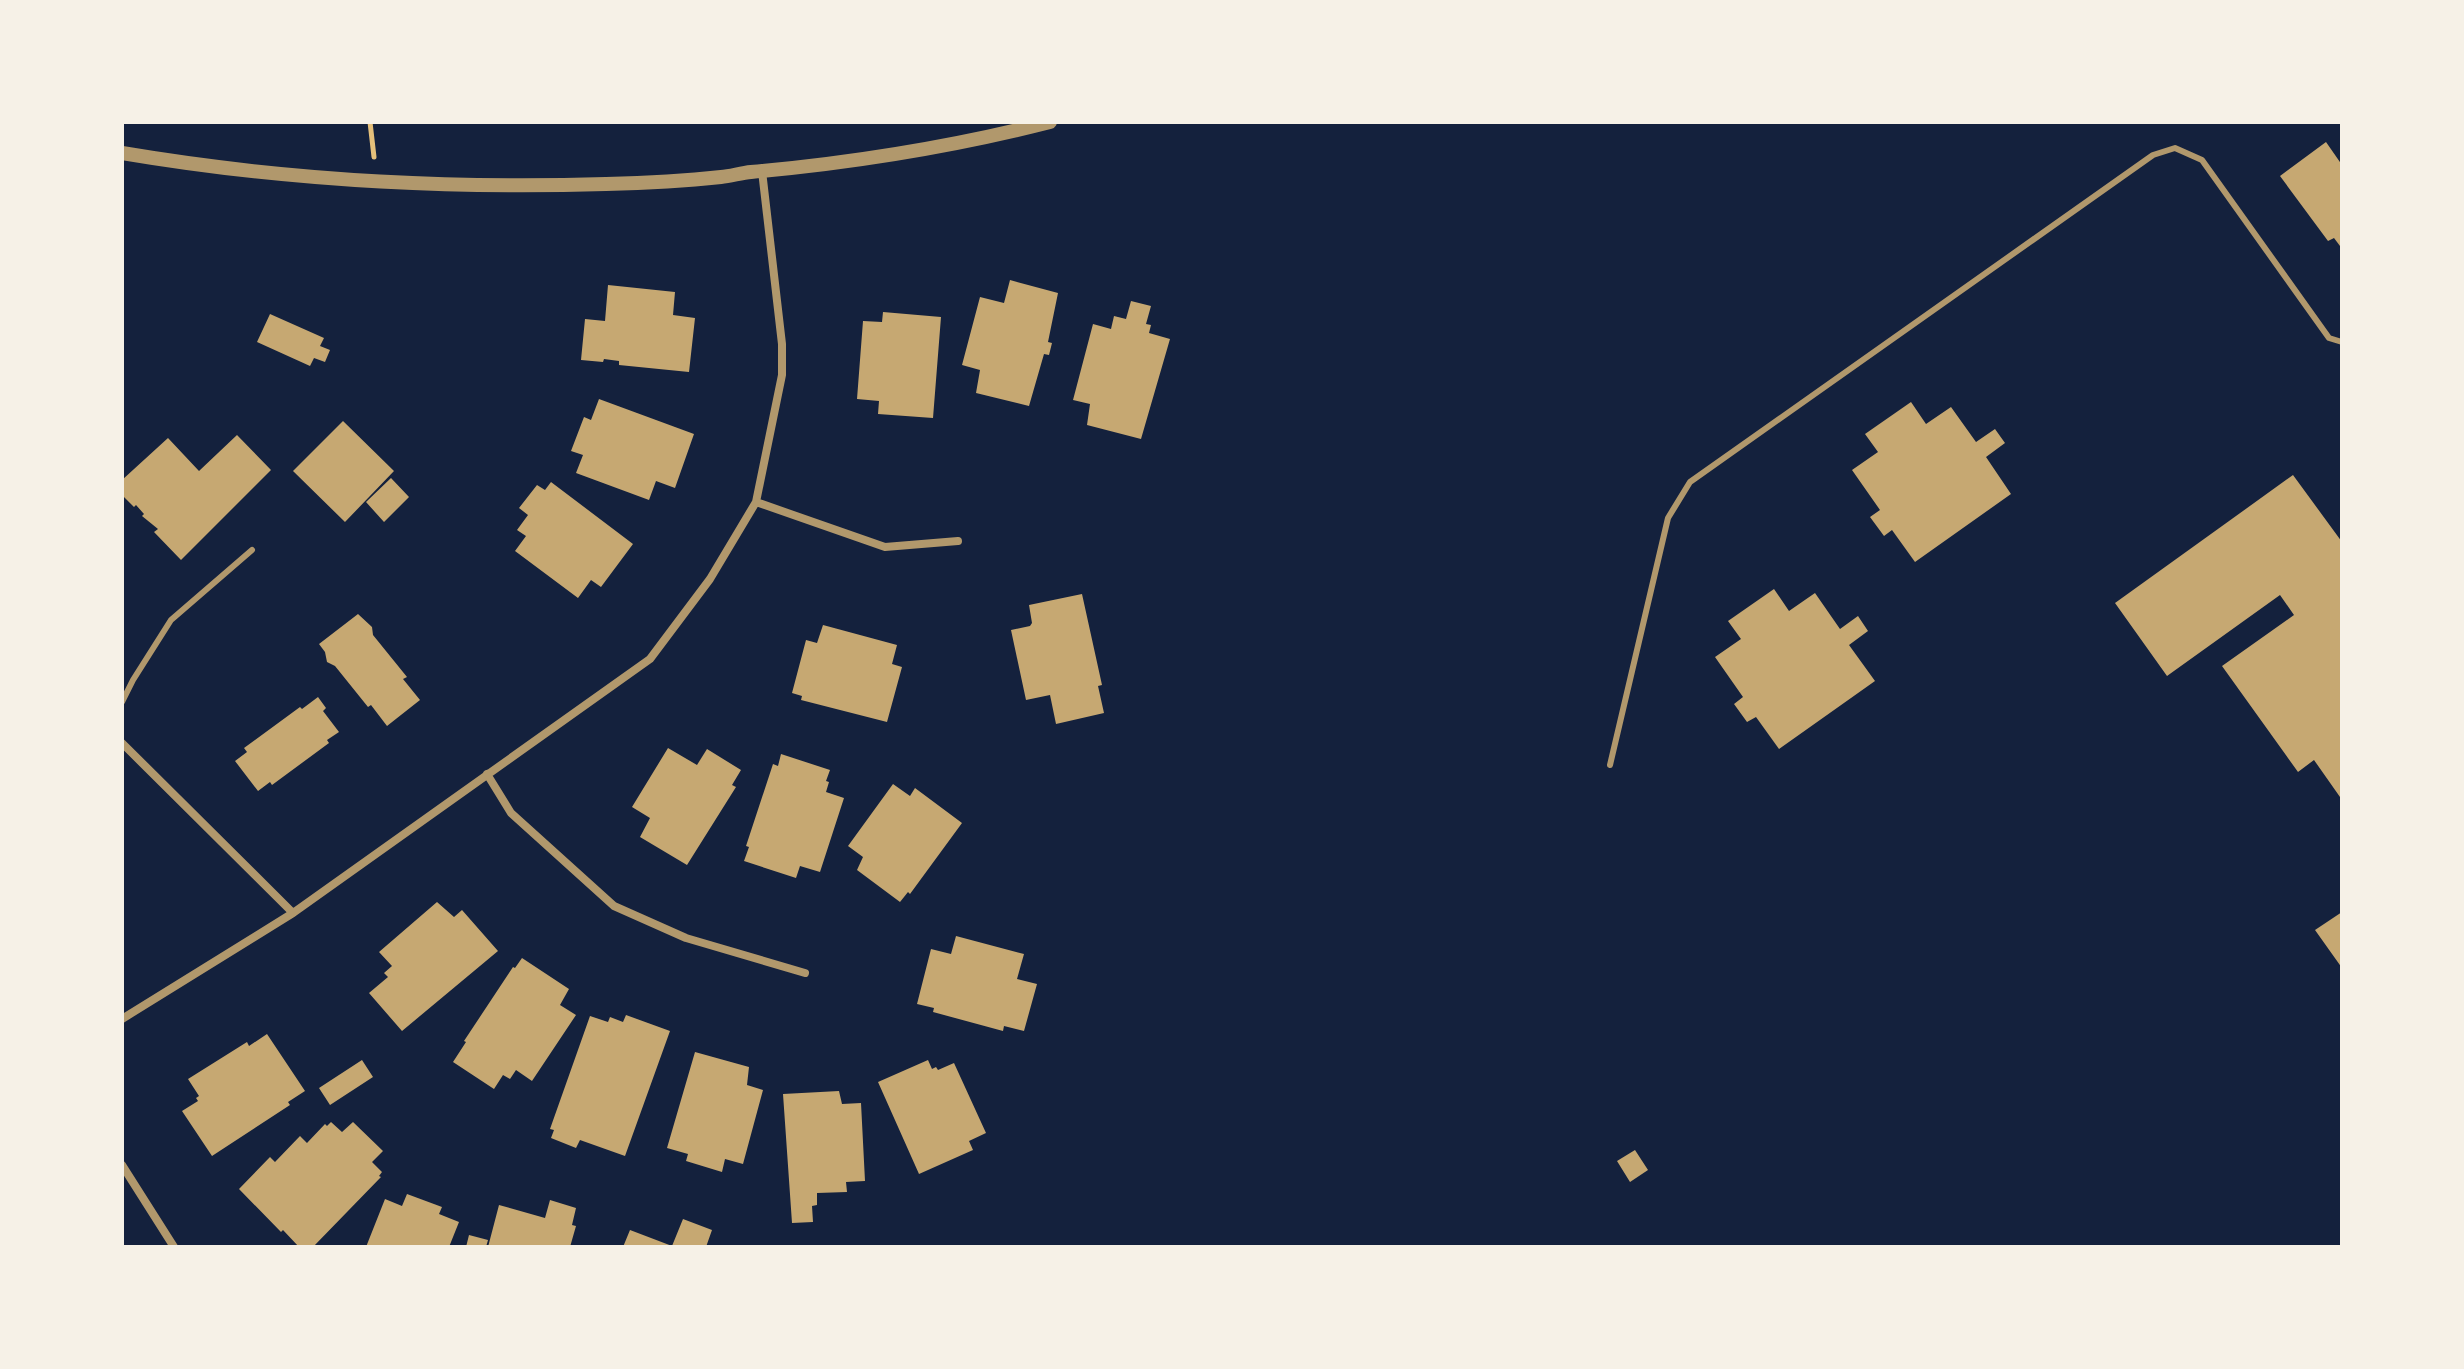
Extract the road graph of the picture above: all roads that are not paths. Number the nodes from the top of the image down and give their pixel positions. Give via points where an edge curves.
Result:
1 (1050, 122) edge
2 (122, 153) edge
3 (762, 171) junction
4 (2342, 342) edge
5 (756, 502) junction
6 (958, 541) dead end
7 (252, 550) dead end
8 (122, 702) edge
9 (122, 743) edge
10 (1610, 765) dead end
11 (487, 774) junction
12 (293, 913) junction
13 (805, 973) dead end
14 (122, 1019) edge
15 (122, 1165) edge
16 (174, 1247) edge

1 - 3 street via 841,163
2 - 3 street via 271,174 493,186 608,184
3 - 5 street via 782,375
4 - 10 lane via 2329,338 2202,160 2175,148 2153,155 1690,482 1668,518
5 - 6 street via 885,547
5 - 11 street via 710,579 650,659
7 - 8 lane via 171,620
9 - 12 street
11 - 12 street
11 - 13 street via 511,813 614,906 686,938
12 - 14 street
15 - 16 street

